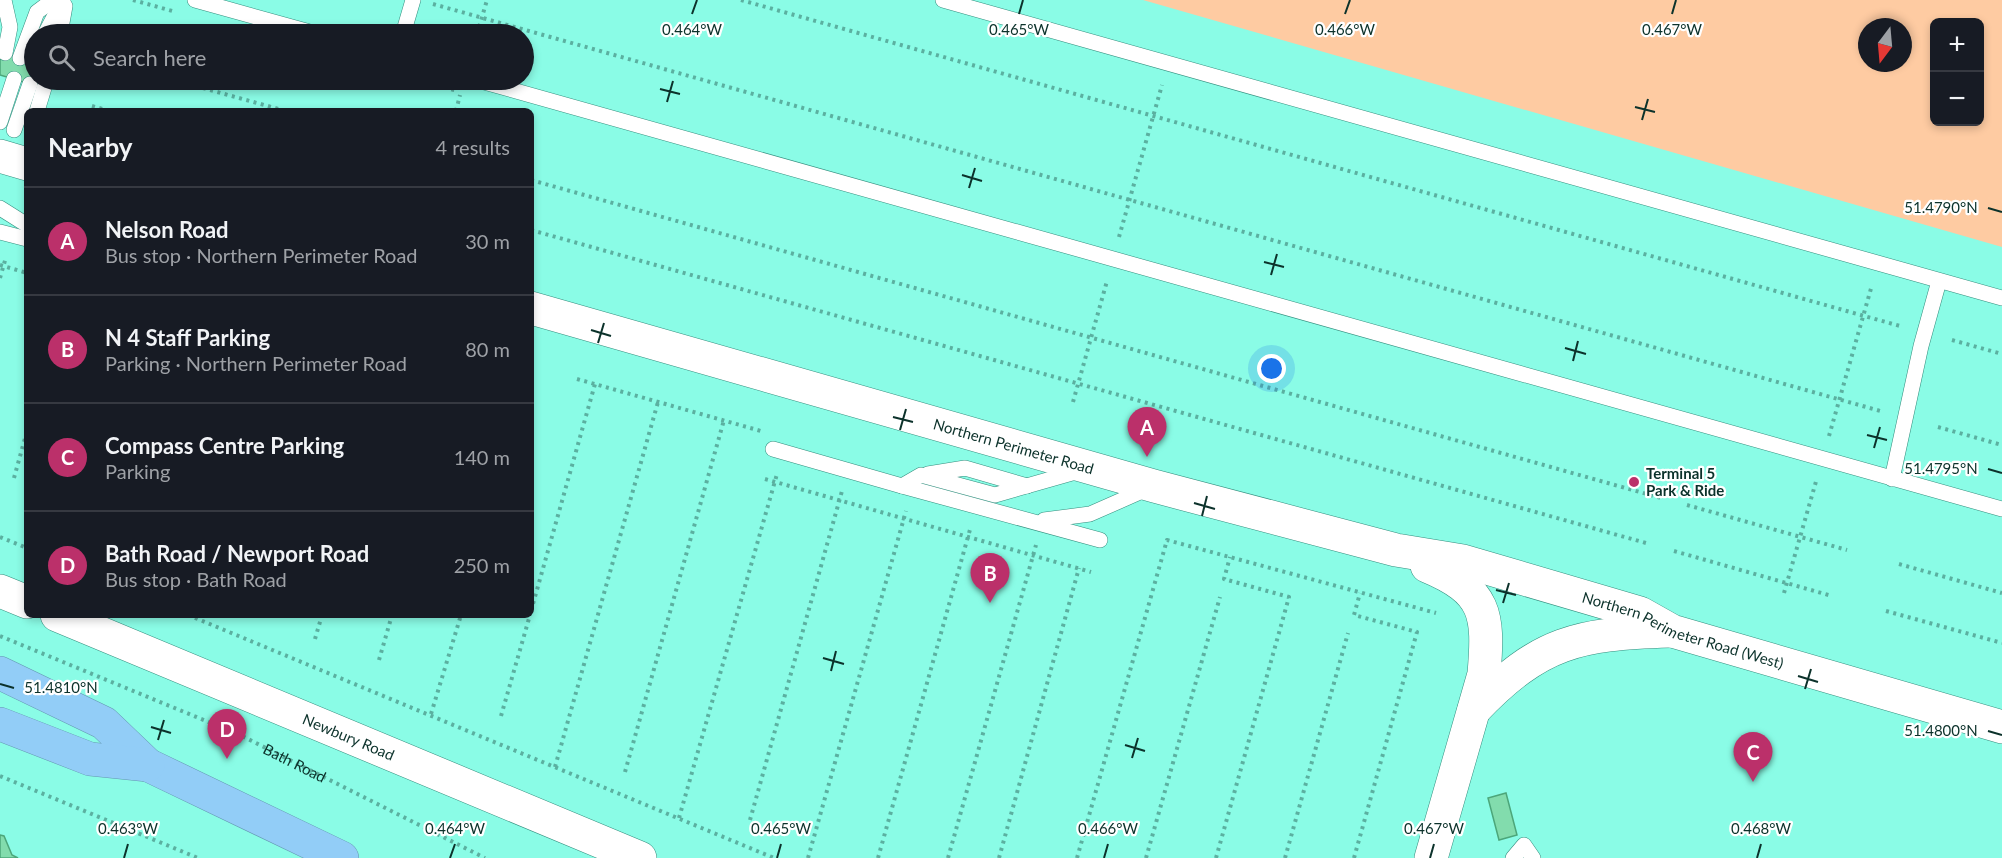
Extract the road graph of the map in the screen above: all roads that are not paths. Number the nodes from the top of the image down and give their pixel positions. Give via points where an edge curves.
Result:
1 (4, 0) edge
2 (53, 0) edge
3 (65, 0) edge
4 (195, 0) edge
5 (412, 0) edge
6 (943, 0) edge
7 (30, 24) edge
8 (51, 24) edge
9 (61, 24) edge
10 (281, 24) edge
11 (406, 24) edge
12 (24, 35) edge
13 (14, 79) dead end
14 (35, 90) edge
15 (37, 90) edge
16 (513, 90) edge
17 (37, 108) edge
18 (8, 134) edge
19 (24, 159) edge
20 (0, 208) edge
21 (24, 223) edge
22 (0, 232) edge
23 (24, 238) edge
24 (1939, 281) junction
25 (2002, 298) edge
26 (534, 309) edge
27 (773, 449) dead end
28 (1090, 468) junction
29 (1892, 478) junction
30 (903, 486) junction
31 (1154, 486) junction
32 (2002, 509) edge
33 (1029, 521) junction
34 (1100, 540) dead end
35 (1396, 550) junction
36 (0, 591) edge
37 (24, 601) edge
38 (64, 618) edge
39 (1672, 631) junction
40 (0, 673) edge
41 (1474, 710) junction
42 (0, 724) edge
43 (2002, 728) edge
44 (148, 765) junction
45 (342, 858) edge
46 (640, 858) edge
47 (1431, 858) edge
48 (1513, 858) edge
49 (1533, 858) edge

1 - 12 lane via 12,56
2 - 7 lane via 37,12
3 - 8 lane
3 - 9 lane
4 - 10 lane
5 - 11 lane
6 - 24 lane
13 - 18 lane
14 - 18 lane
15 - 17 lane
16 - 29 lane
18 - 19 street
20 - 21 lane
22 - 23 lane
24 - 25 lane
24 - 29 lane
26 - 28 street, Northern Perimeter Road
27 - 30 lane
28 - 30 lane via 1027,486 965,468 921,475
28 - 31 street, Northern Perimeter Road
29 - 32 lane
30 - 33 lane
31 - 33 lane via 1090,514
31 - 35 street, Northern Perimeter Road
33 - 34 lane
35 - 39 street, Northern Perimeter Road (West) via 1463,561 1640,613
35 - 41 street via 1465,585 1477,602 1486,621 1486,642 1484,674
36 - 37 street
38 - 46 street, Newbury Road
39 - 41 street via 1615,633 1560,646 1532,659
39 - 43 street, Northern Perimeter Road (West)
40 - 44 highway via 104,723
41 - 47 street
42 - 44 highway via 90,759
44 - 45 highway
48 - 49 lane via 1524,845

